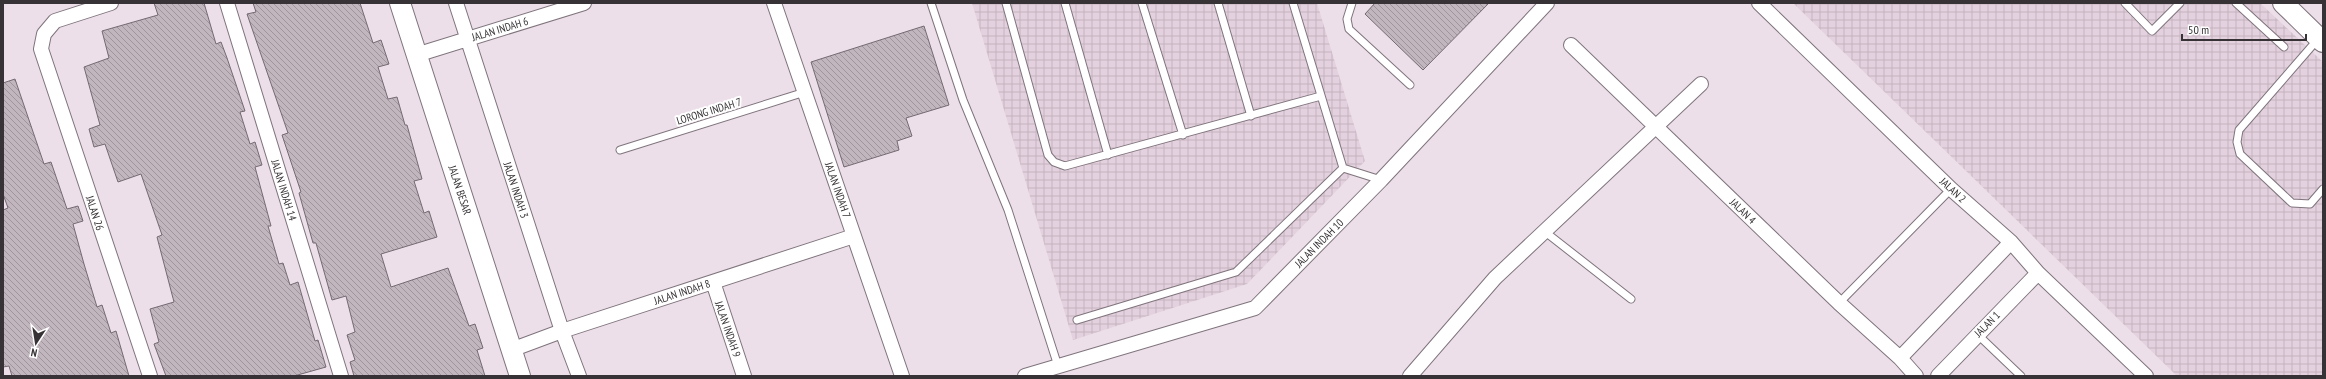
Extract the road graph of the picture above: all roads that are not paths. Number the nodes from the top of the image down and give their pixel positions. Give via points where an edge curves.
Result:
1 (111, 3) edge
2 (227, 3) edge
3 (400, 3) edge
4 (456, 3) edge
5 (584, 3) edge
6 (774, 3) edge
7 (931, 3) edge
8 (1006, 3) edge
9 (1065, 3) edge
10 (1142, 3) edge
11 (1218, 3) edge
12 (1293, 3) edge
13 (1352, 3) edge
14 (1547, 3) edge
15 (1759, 3) edge
16 (2125, 3) edge
17 (2180, 3) edge
18 (2236, 3) edge
19 (2283, 3) edge
20 (467, 39) junction
21 (2321, 40) edge
22 (1571, 45) dead end
23 (2284, 47) dead end
24 (416, 55) junction
25 (1701, 84) dead end
26 (1410, 85) dead end
27 (805, 92) junction
28 (1321, 96) junction
29 (1251, 116) junction
30 (1656, 128) junction
31 (1183, 135) junction
32 (620, 150) dead end
33 (1108, 155) junction
34 (1344, 168) junction
35 (1381, 180) junction
36 (1951, 189) junction
37 (2323, 189) edge
38 (1544, 230) junction
39 (854, 236) junction
40 (2011, 242) junction
41 (2038, 273) junction
42 (713, 282) junction
43 (1631, 300) dead end
44 (1839, 303) junction
45 (1077, 320) dead end
46 (562, 331) junction
47 (1977, 334) junction
48 (511, 350) junction
49 (1900, 358) junction
50 (1058, 366) junction
51 (150, 376) edge
52 (341, 376) edge
53 (520, 376) edge
54 (579, 376) edge
55 (744, 376) edge
56 (902, 376) edge
57 (1025, 376) edge
58 (1410, 376) edge
59 (1916, 376) edge
60 (1938, 376) edge
61 (2021, 376) edge
62 (2146, 376) edge

1 - 51 street, JALAN 26 via 55,21 44,34 41,49
2 - 52 street, JALAN INDAH 14
3 - 24 street, JALAN BESAR
4 - 20 street, JALAN INDAH 3
5 - 20 street, JALAN INDAH 6
6 - 27 street, JALAN INDAH 7
7 - 50 lane via 963,100 1008,210
8 - 33 lane via 1048,155 1054,162 1065,166
9 - 33 lane
10 - 31 lane
11 - 29 lane
12 - 28 lane
13 - 26 lane via 1347,18 1349,29
14 - 35 street, JALAN INDAH 10
15 - 36 street, JALAN 2
16 - 17 lane via 2152,31
18 - 23 lane
19 - 21 street
20 - 24 street, JALAN INDAH 6
20 - 46 street, JALAN INDAH 3
21 - 37 lane via 2239,130 2237,142 2240,154 2292,203 2310,204
22 - 30 street, JALAN 4
24 - 48 street, JALAN BESAR
25 - 30 street
27 - 32 lane, LORONG INDAH 7
27 - 39 street, JALAN INDAH 7
28 - 29 lane
28 - 34 lane
29 - 31 lane
30 - 38 street
30 - 44 street, JALAN 4
31 - 33 lane
34 - 35 lane
34 - 45 lane via 1236,272
35 - 50 street, JALAN INDAH 10 via 1255,308
36 - 40 street, JALAN 2
36 - 44 lane
38 - 43 lane
38 - 58 street via 1495,278
39 - 42 street, JALAN INDAH 8
39 - 56 street, JALAN INDAH 7
40 - 41 street, JALAN 2
40 - 49 street
41 - 47 street, JALAN 1
41 - 62 street, JALAN 2
42 - 46 street, JALAN INDAH 8
42 - 55 street, JALAN INDAH 9
44 - 49 street, JALAN 4
46 - 48 street, JALAN INDAH 8
46 - 54 street, JALAN INDAH 3
47 - 60 street, JALAN 1
47 - 61 lane
48 - 53 street, JALAN BESAR
49 - 59 street, JALAN 4
50 - 57 street, JALAN INDAH 10

